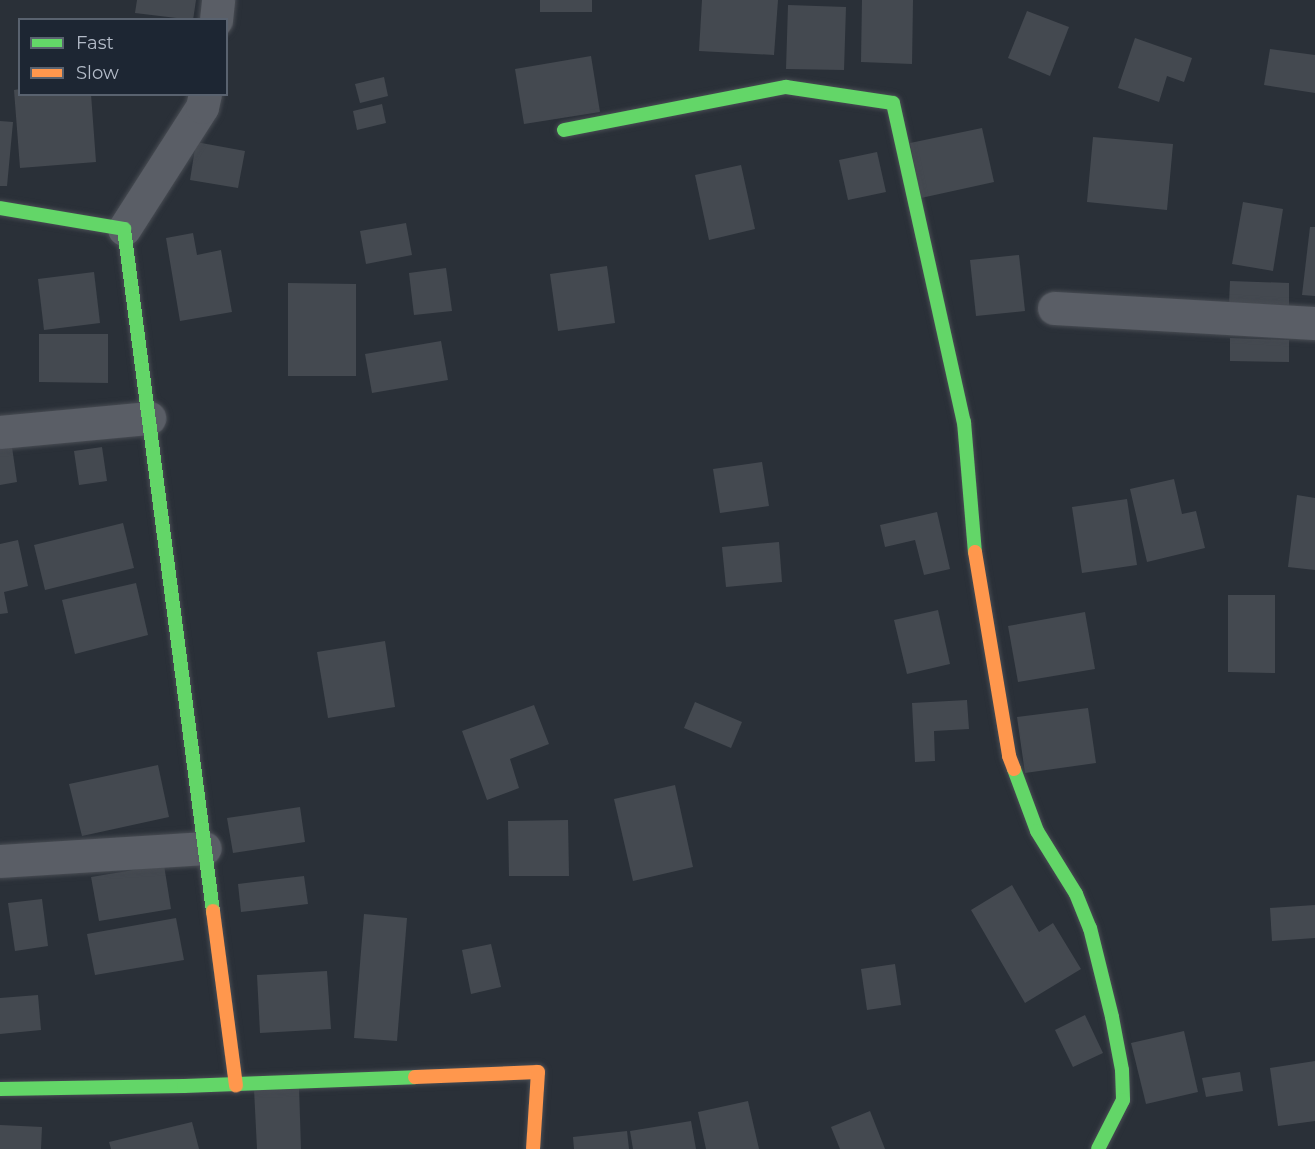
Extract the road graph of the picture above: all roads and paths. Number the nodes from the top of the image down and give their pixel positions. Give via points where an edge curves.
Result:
1 (218, 0) edge
2 (216, 18) edge
3 (204, 96) edge
4 (564, 130) dead end
5 (0, 208) edge
6 (124, 229) junction
7 (1054, 308) dead end
8 (1315, 323) edge
9 (149, 418) junction
10 (0, 432) edge
11 (205, 848) junction
12 (0, 861) edge
13 (236, 1084) junction
14 (0, 1089) edge
15 (533, 1149) edge
16 (1098, 1149) edge

1 - 2 street
3 - 6 street via 202,107
4 - 16 street via 786,87 893,103 964,422 971,528 1009,756 1037,831 1076,894 1090,928 1116,1038 1123,1100
5 - 6 street
6 - 9 street
7 - 8 street
9 - 10 street
9 - 11 street
11 - 12 street
11 - 13 street
13 - 14 street
13 - 15 street via 538,1072

